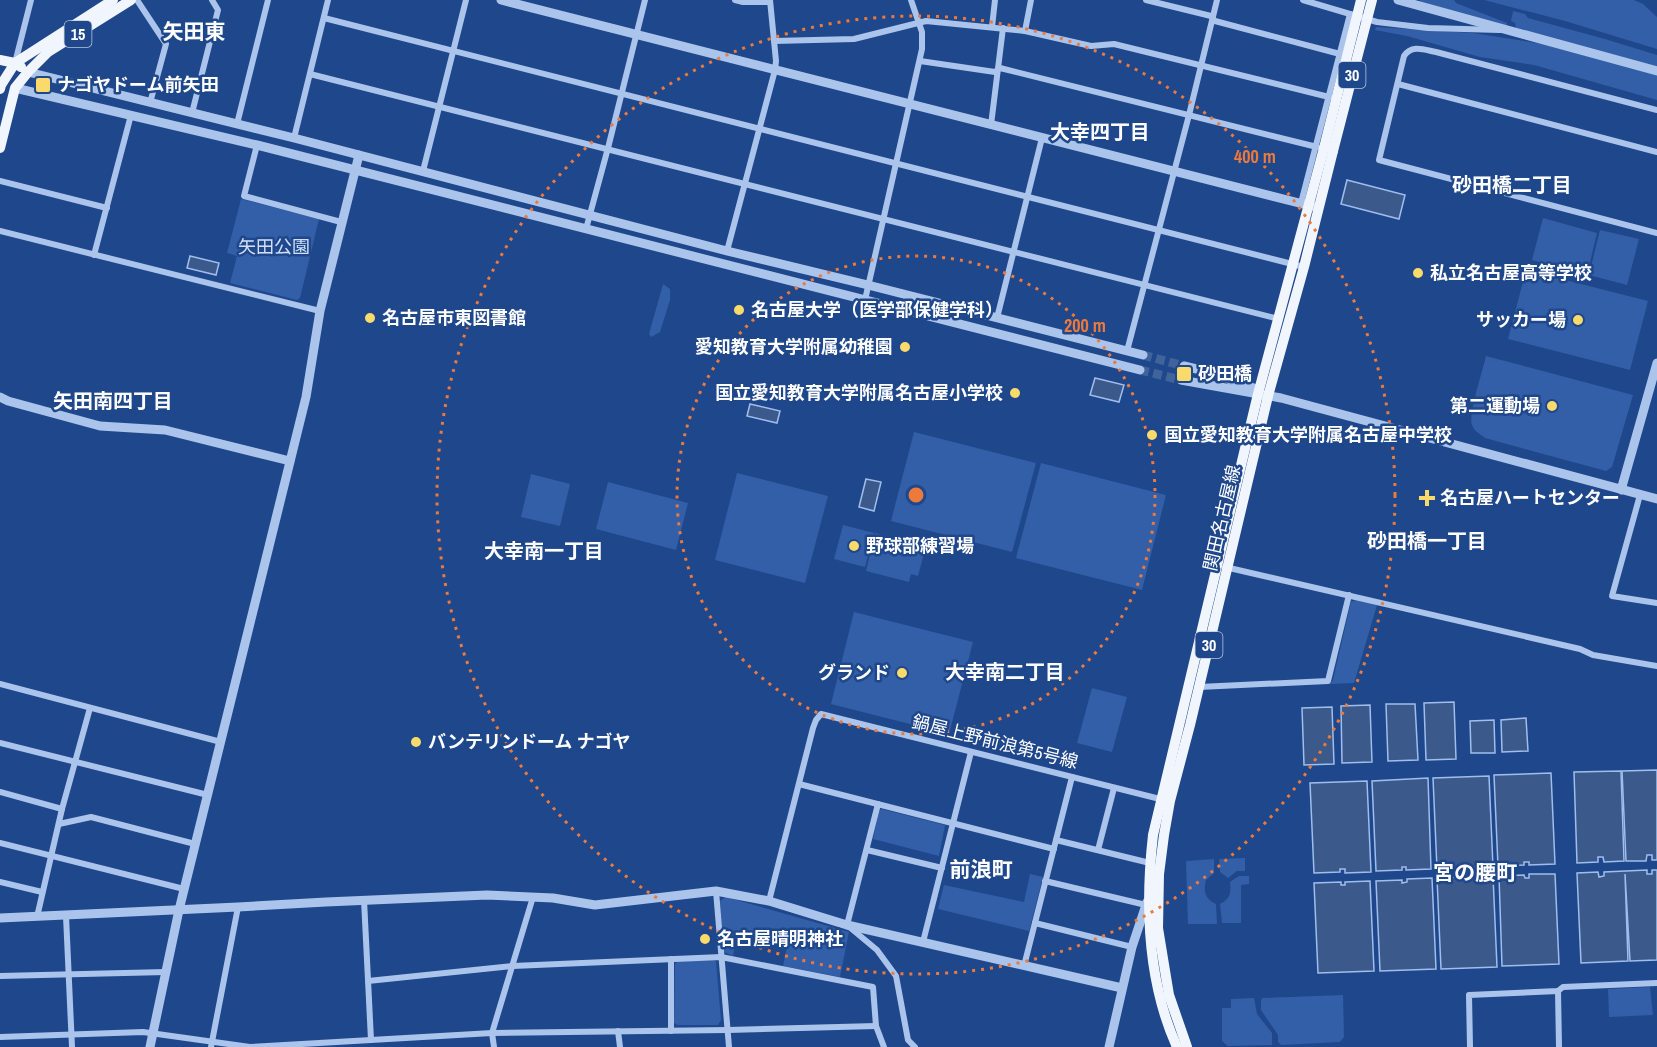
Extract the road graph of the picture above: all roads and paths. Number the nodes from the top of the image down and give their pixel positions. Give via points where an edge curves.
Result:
1 (31, 0) edge
2 (113, 0) edge
3 (131, 0) edge
4 (137, 0) edge
5 (212, 0) edge
6 (268, 0) edge
7 (328, 0) edge
8 (466, 0) edge
9 (501, 0) edge
10 (645, 0) edge
11 (735, 0) edge
12 (911, 0) edge
13 (996, 0) edge
14 (1031, 0) edge
15 (1146, 0) edge
16 (1216, 0) edge
17 (1303, 0) edge
18 (1361, 0) edge
19 (1372, 0) edge
20 (1398, 0) edge
21 (770, 1) edge
22 (1350, 14) junction
23 (324, 18) junction
24 (1213, 19) junction
25 (920, 23) junction
26 (992, 27) junction
27 (1003, 28) junction
28 (1510, 30) junction
29 (1025, 31) junction
30 (636, 35) junction
31 (774, 41) junction
32 (453, 50) junction
33 (1340, 54) junction
34 (0, 60) edge
35 (920, 61) junction
36 (15, 63) junction
37 (1201, 66) junction
38 (999, 69) junction
39 (775, 70) junction
40 (1657, 71) edge
41 (28, 72) junction
42 (310, 74) junction
43 (1398, 84) junction
44 (0, 86) edge
45 (15, 88) junction
46 (622, 93) junction
47 (1329, 97) junction
48 (150, 103) junction
49 (910, 104) junction
50 (439, 105) junction
51 (1657, 110) edge
52 (192, 113) junction
53 (131, 115) junction
54 (1189, 115) junction
55 (237, 124) junction
56 (991, 125) junction
57 (760, 128) junction
58 (294, 138) junction
59 (1042, 138) junction
60 (257, 145) junction
61 (0, 148) edge
62 (608, 148) junction
63 (1325, 148) junction
64 (1657, 152) edge
65 (359, 155) junction
66 (897, 163) junction
67 (355, 171) junction
68 (423, 171) junction
69 (1174, 171) junction
70 (0, 181) edge
71 (746, 183) junction
72 (1028, 196) junction
73 (1309, 205) junction
74 (106, 208) junction
75 (590, 214) junction
76 (883, 218) junction
77 (341, 222) junction
78 (586, 229) junction
79 (1158, 230) junction
80 (0, 231) edge
81 (1657, 233) edge
82 (727, 251) junction
83 (1014, 251) junction
84 (94, 255) junction
85 (1299, 266) junction
86 (1145, 284) junction
87 (868, 285) junction
88 (865, 300) junction
89 (320, 311) junction
90 (997, 318) junction
91 (1279, 319) junction
92 (1127, 351) junction
93 (1143, 355) tunnel mouth
94 (1657, 363) edge
95 (1184, 366) tunnel mouth
96 (1140, 370) tunnel mouth
97 (1181, 380) tunnel mouth
98 (1263, 393) junction
99 (0, 397) edge
100 (290, 461) junction
101 (1621, 490) junction
102 (1640, 495) junction
103 (1657, 499) edge
104 (1222, 566) junction
105 (1348, 595) junction
106 (1657, 603) edge
107 (1657, 666) edge
108 (0, 684) edge
109 (1199, 687) junction
110 (90, 708) junction
111 (0, 742) edge
112 (221, 742) junction
113 (971, 752) junction
114 (75, 762) junction
115 (1072, 777) junction
116 (799, 784) junction
117 (1114, 788) junction
118 (0, 792) edge
119 (208, 795) junction
120 (1166, 800) junction
121 (878, 804) junction
122 (62, 809) junction
123 (953, 823) junction
124 (59, 824) junction
125 (1056, 840) junction
126 (0, 843) edge
127 (195, 844) junction
128 (1054, 849) junction
129 (867, 850) junction
130 (1098, 850) junction
131 (51, 856) junction
132 (1150, 863) junction
133 (942, 868) junction
134 (1045, 881) junction
135 (0, 882) edge
136 (184, 889) junction
137 (716, 891) junction
138 (42, 892) junction
139 (533, 897) junction
140 (364, 900) junction
141 (1151, 900) junction
142 (769, 901) junction
143 (238, 908) junction
144 (179, 910) junction
145 (66, 916) junction
146 (37, 917) junction
147 (0, 918) edge
148 (1035, 923) junction
149 (847, 925) junction
150 (923, 942) junction
151 (1132, 947) junction
152 (721, 957) junction
153 (671, 958) junction
154 (513, 966) junction
155 (1024, 966) junction
156 (166, 972) junction
157 (69, 975) junction
158 (0, 976) edge
159 (368, 981) junction
160 (1657, 983) edge
161 (1122, 988) junction
162 (1558, 991) junction
163 (876, 1026) junction
164 (728, 1030) junction
165 (618, 1031) junction
166 (671, 1031) junction
167 (153, 1032) junction
168 (492, 1033) junction
169 (72, 1034) junction
170 (0, 1037) edge
171 (374, 1043) edge
172 (212, 1044) edge
173 (72, 1047) edge
174 (150, 1047) edge
175 (250, 1047) edge
176 (494, 1047) edge
177 (620, 1047) edge
178 (729, 1047) edge
179 (884, 1047) edge
180 (915, 1047) edge
181 (1109, 1047) edge
182 (1177, 1047) edge
183 (1187, 1047) edge
184 (1470, 1047) edge
185 (1559, 1047) edge

1 - 36 street
2 - 36 main road, 15
3 - 41 main road, 15 via 48,52
4 - 48 street via 166,44
5 - 52 street via 218,10
6 - 55 street
7 - 23 street
8 - 32 street
9 - 30 street
10 - 30 street
11 - 21 street
12 - 25 street
13 - 26 street
14 - 29 street
15 - 24 street
16 - 24 street
17 - 22 street
18 - 63 main road, 関田名古屋線 / 30, bridge
19 - 63 main road, 関田名古屋線 / 30, bridge
20 - 28 street
21 - 31 street
22 - 28 street via 1377,22 1428,28
22 - 33 street
23 - 32 street
23 - 42 street
24 - 33 street
24 - 37 street
25 - 26 street
25 - 31 street via 854,39
25 - 35 street
26 - 27 street
27 - 29 street
27 - 38 street
28 - 40 street
29 - 37 street via 1091,46 1114,44
30 - 39 street
30 - 46 street
31 - 39 street
32 - 46 street
32 - 50 street
33 - 47 street
34 - 36 main road
35 - 38 street via 995,72
35 - 49 street
36 - 41 main road
36 - 44 main road, 15
37 - 47 street
37 - 54 street
38 - 54 street
38 - 56 street
39 - 49 street
39 - 57 street
41 - 45 main road, 15
41 - 48 street
42 - 50 street
42 - 58 street
43 - 51 street via 1404,56 1416,48
43 - 64 street
43 - 81 street via 1379,160
44 - 45 main road, 15
45 - 53 street
45 - 61 main road
46 - 57 street
46 - 62 street
47 - 63 street
48 - 52 street
49 - 56 street
49 - 66 street
50 - 62 street
50 - 68 street
52 - 55 street
53 - 60 street
53 - 74 street
54 - 63 street
54 - 69 street
55 - 58 street
56 - 59 street
57 - 66 street
57 - 71 street
58 - 65 street
59 - 69 street
59 - 72 street
60 - 67 street
60 - 77 street via 244,196
62 - 71 street
62 - 75 street
63 - 73 main road, 関田名古屋線 / 30
63 - 73 street
65 - 67 street
65 - 68 street
66 - 72 street
66 - 76 street
67 - 77 street
67 - 78 street
68 - 75 street
69 - 73 street
69 - 79 street
70 - 74 street
71 - 76 street
71 - 82 street
72 - 79 street
72 - 83 street
73 - 85 main road, 関田名古屋線 / 30
74 - 84 street
75 - 78 street
75 - 82 street
76 - 83 street
76 - 87 street
77 - 89 street
78 - 88 street
79 - 85 street
79 - 86 street
80 - 84 street
82 - 87 street
83 - 86 street
83 - 90 street
84 - 89 street
85 - 91 main road, 関田名古屋線 / 30
85 - 98 main road, 関田名古屋線 / 30
86 - 91 street
86 - 92 street
87 - 88 street
87 - 90 street
88 - 96 street
89 - 100 street via 306,397
90 - 92 street
91 - 98 main road, 関田名古屋線 / 30
92 - 93 street
94 - 101 street
95 - 98 street
97 - 98 street
98 - 101 street
98 - 104 main road, 関田名古屋線 / 30
99 - 100 street via 100,426 165,430
100 - 112 street
101 - 102 street
102 - 103 street
102 - 106 street via 1612,596
104 - 105 street
104 - 109 main road, 関田名古屋線 / 30
104 - 120 main road, 関田名古屋線 / 30
105 - 107 street via 1593,655
105 - 109 street via 1328,681
108 - 110 street
109 - 120 main road, 関田名古屋線 / 30
110 - 112 street
110 - 114 street
111 - 114 street
112 - 119 street
113 - 115 street, 鍋屋上野前浪第5号線
113 - 116 street, 鍋屋上野前浪第5号線 via 821,714 813,728
113 - 123 street
114 - 119 street
114 - 122 street
115 - 117 street, 鍋屋上野前浪第5号線
115 - 125 street
116 - 121 street
116 - 142 street
117 - 120 street, 鍋屋上野前浪第5号線
117 - 130 street
118 - 122 street
119 - 127 street
120 - 132 main road, 関田名古屋線 / 30 via 1153,836
120 - 141 main road, 関田名古屋線 / 30 via 1159,874
121 - 123 street
121 - 129 street
122 - 124 street
123 - 128 street
123 - 133 street
124 - 127 street via 91,817
124 - 131 street
125 - 128 street
125 - 130 street
126 - 131 street
127 - 136 street
128 - 134 street
129 - 133 street
129 - 149 street
130 - 132 street
131 - 136 street
131 - 138 street
132 - 141 main road, 関田名古屋線 / 30
133 - 150 street
134 - 141 street
134 - 148 street
135 - 138 street
136 - 144 street
137 - 139 street via 595,905
137 - 142 street
137 - 152 street
138 - 146 street
139 - 140 street
139 - 154 street
140 - 143 street
140 - 159 street
141 - 151 street
141 - 182 main road, 関田名古屋線 / 30 via 1148,926 1158,992
141 - 183 main road, 関田名古屋線 / 30 via 1170,995
142 - 149 street
143 - 144 street
143 - 172 street
144 - 145 street
144 - 156 street
145 - 146 street
145 - 157 street
146 - 147 street
148 - 151 street
148 - 155 street
149 - 150 street
149 - 180 street via 877,950 896,976 909,1040
150 - 155 street
151 - 161 street
152 - 153 street
152 - 163 street via 873,987
152 - 164 street
153 - 154 street
153 - 166 street
154 - 159 street
154 - 168 street
155 - 161 street
156 - 157 street
156 - 167 street
157 - 158 street
157 - 169 street
159 - 171 street
160 - 162 street via 1563,987
161 - 181 street
162 - 184 street via 1469,995
162 - 185 street
163 - 164 street
163 - 179 street
164 - 166 street
164 - 178 street
165 - 166 street
165 - 168 street
165 - 177 street
167 - 169 street
167 - 172 street
167 - 174 street
168 - 171 street
168 - 176 street
169 - 170 street
169 - 173 street
171 - 175 street
172 - 175 street

